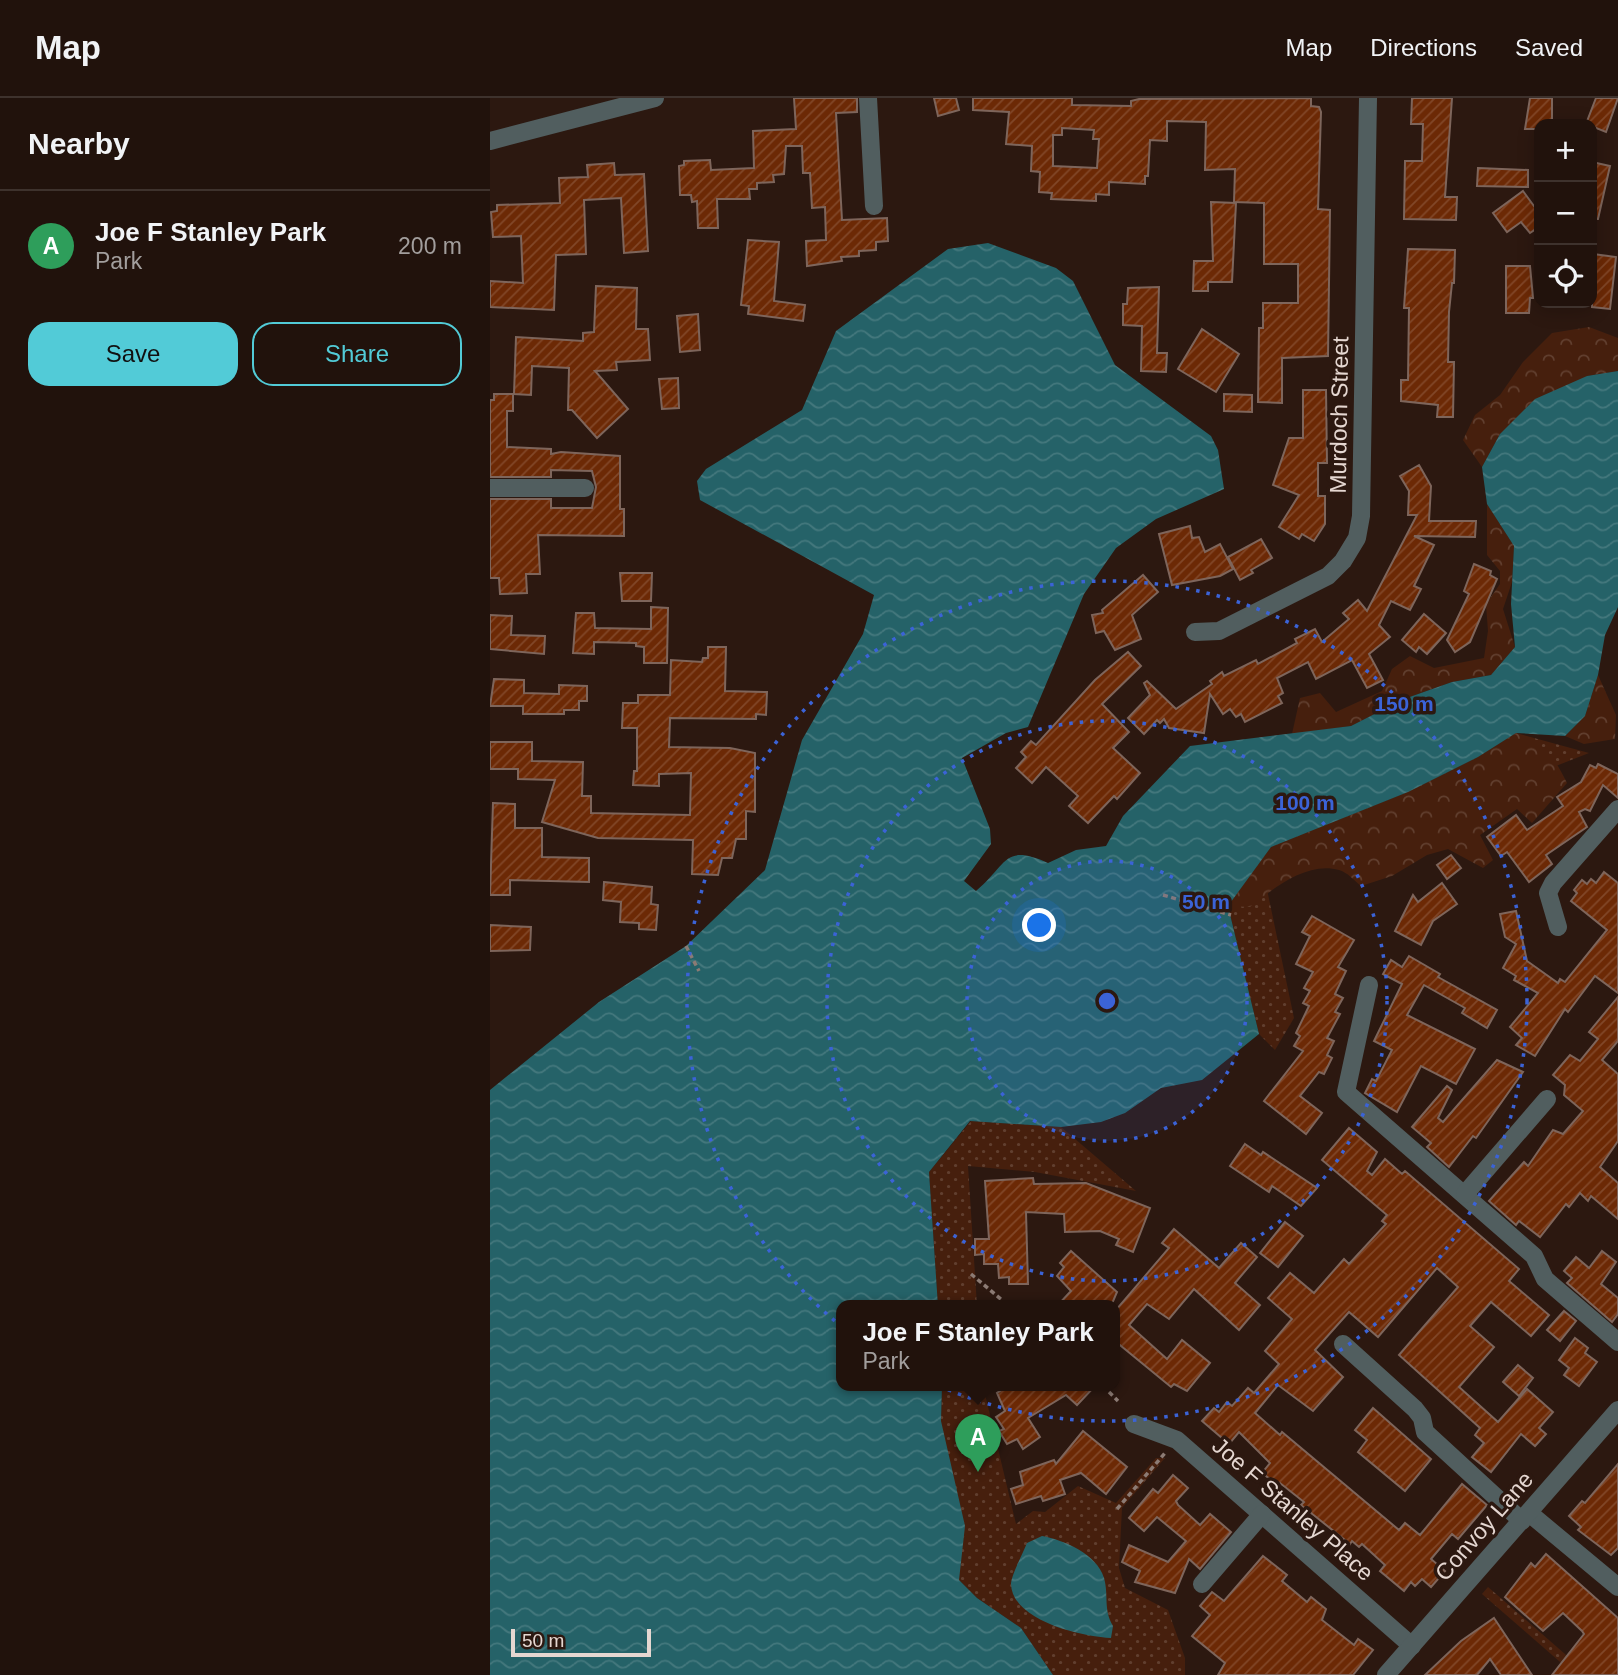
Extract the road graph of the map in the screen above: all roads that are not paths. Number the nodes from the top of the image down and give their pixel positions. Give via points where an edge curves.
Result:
1 (655, 98) edge
2 (868, 98) edge
3 (1368, 98) edge
4 (490, 141) edge
5 (874, 206) dead end
6 (490, 488) edge
7 (585, 488) dead end
8 (1195, 632) dead end
9 (1618, 809) edge
10 (1558, 927) dead end
11 (1369, 985) dead end
12 (1547, 1099) dead end
13 (1465, 1194) junction
14 (1618, 1342) edge
15 (1343, 1344) dead end
16 (1618, 1410) edge
17 (1133, 1424) dead end
18 (1262, 1514) junction
19 (1525, 1517) junction
20 (1202, 1584) dead end
21 (1618, 1587) edge
22 (1412, 1646) junction
23 (1392, 1673) edge

1 - 4 street
2 - 5 street
3 - 8 street, Murdoch Street via 1362,516 1357,538 1328,576 1219,631
6 - 7 street
9 - 10 street via 1552,883 1548,893
11 - 13 street via 1346,1092
12 - 13 street
13 - 14 street via 1535,1256 1545,1279
15 - 19 street via 1415,1409 1425,1432
16 - 19 street, Convoy Lane
17 - 18 street, Joe F Stanley Place via 1173,1437
18 - 20 street
18 - 22 street, Joe F Stanley Place
19 - 21 street
19 - 22 street, Convoy Lane
22 - 23 street, Convoy Lane

